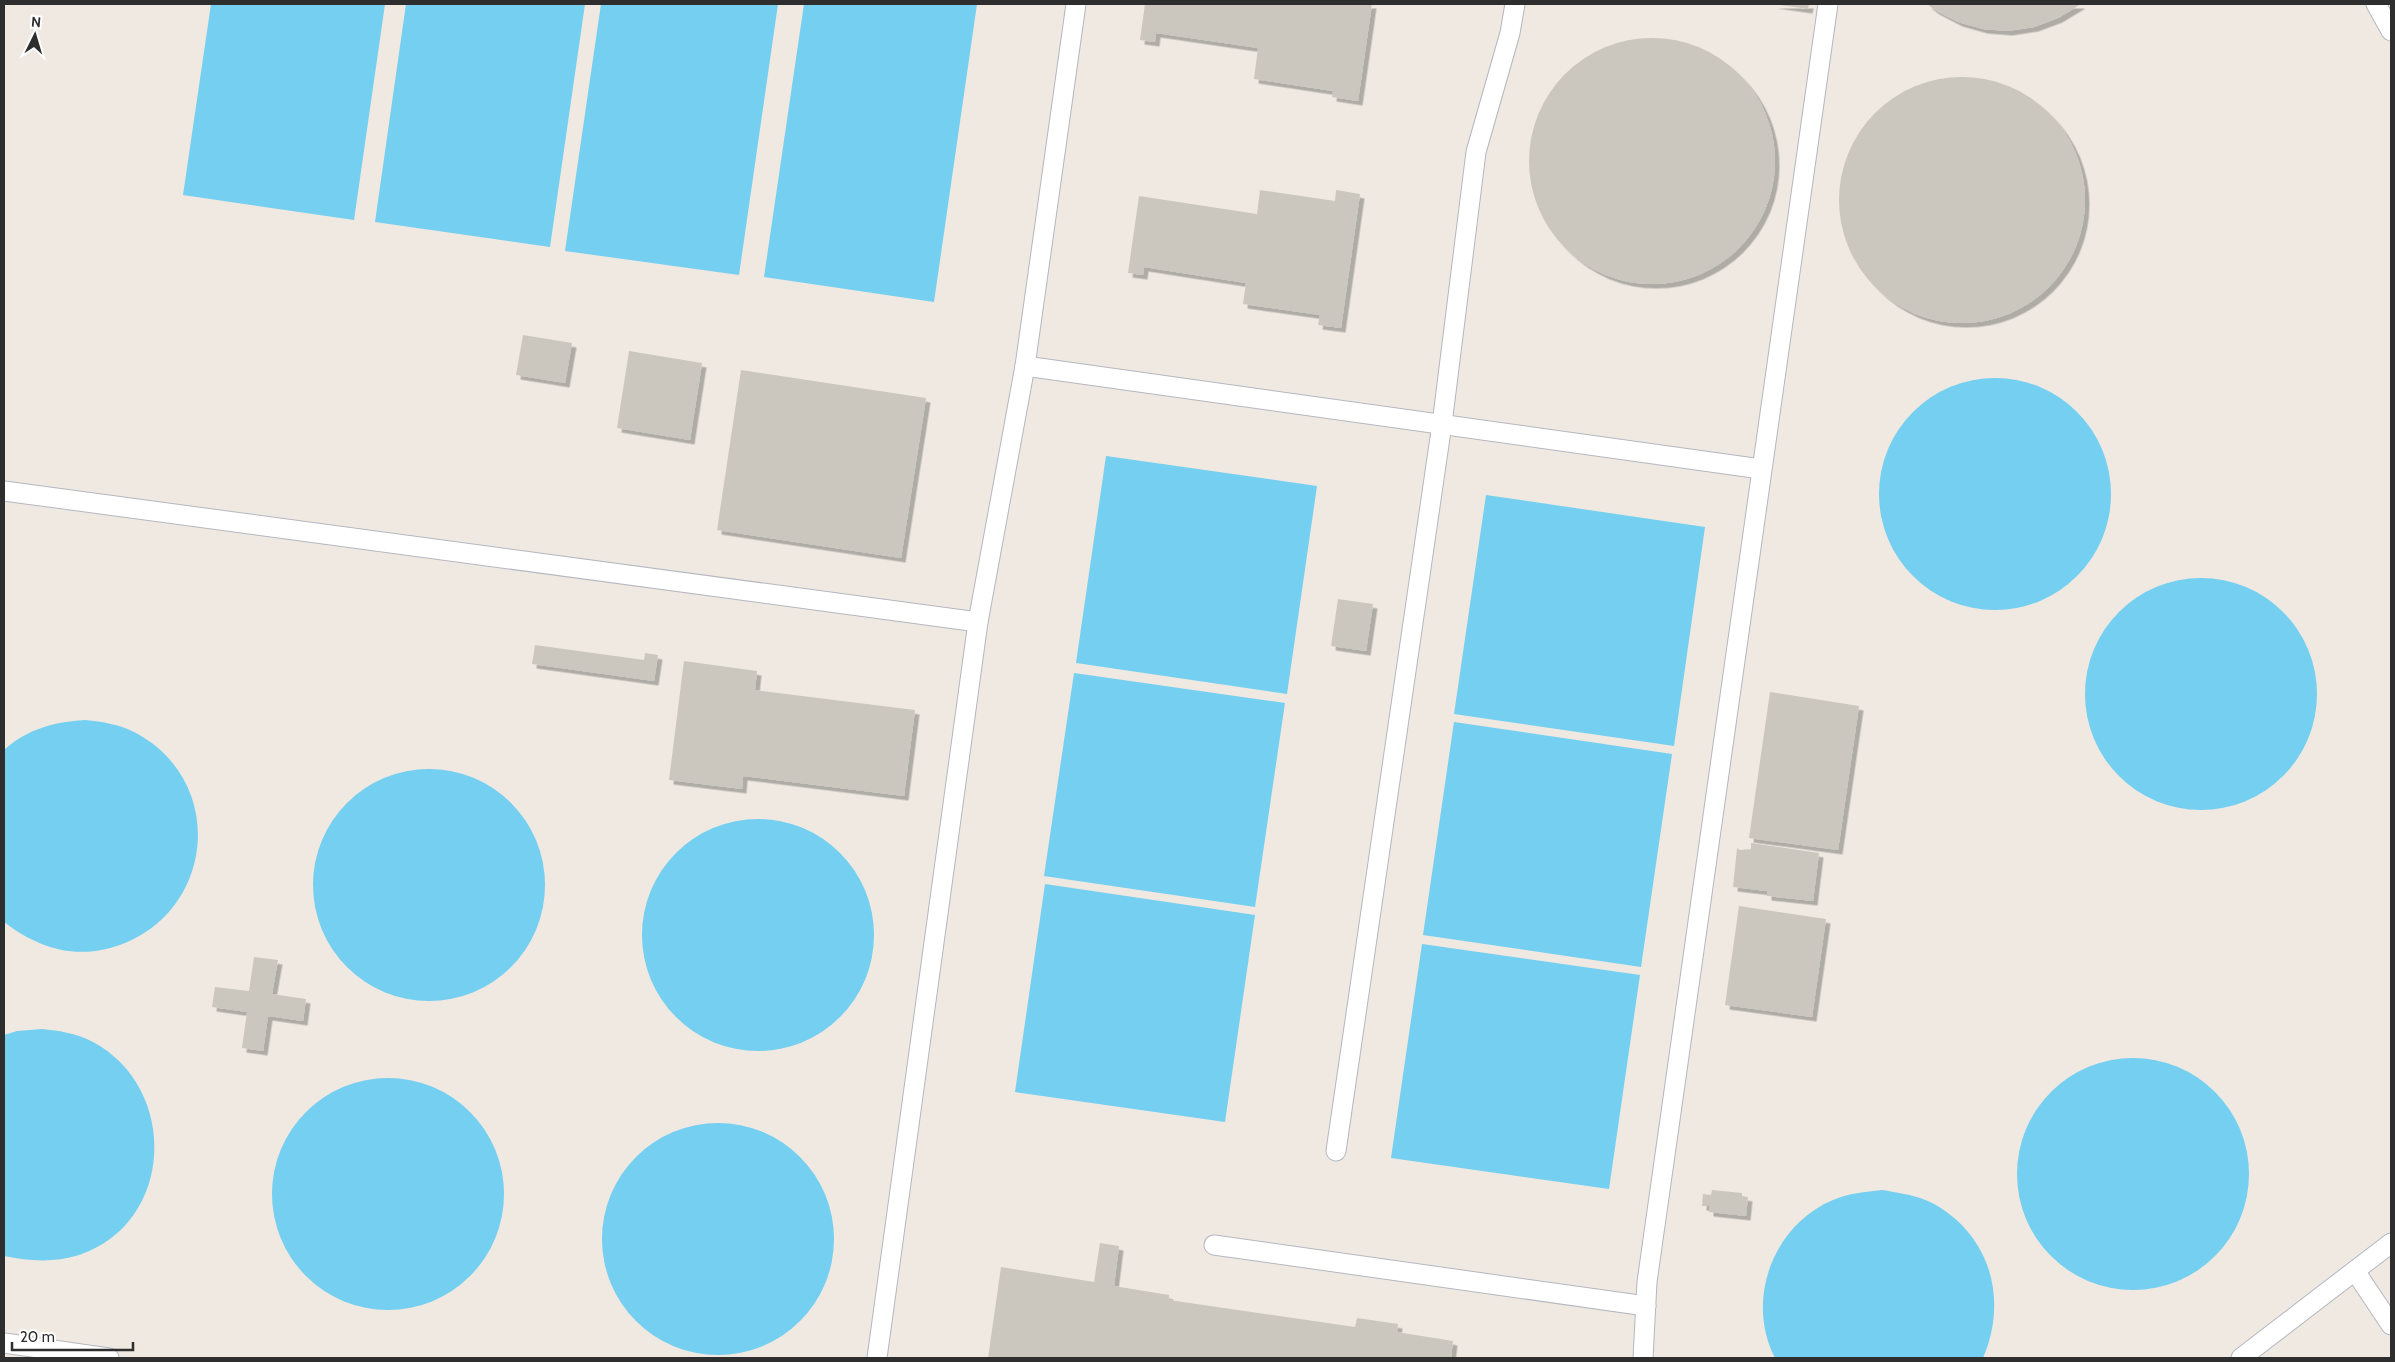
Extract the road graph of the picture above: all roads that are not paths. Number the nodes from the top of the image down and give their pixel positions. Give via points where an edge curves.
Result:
1 (1076, 4) edge
2 (1515, 4) edge
3 (1828, 4) edge
4 (2376, 4) edge
5 (2391, 31) edge
6 (1025, 366) junction
7 (1442, 424) junction
8 (1761, 469) junction
9 (4, 492) edge
10 (978, 622) junction
11 (1336, 1151) dead end
12 (2391, 1243) edge
13 (1214, 1245) dead end
14 (2355, 1271) junction
15 (1646, 1306) junction
16 (2391, 1325) edge
17 (4, 1343) edge
18 (109, 1358) edge
19 (877, 1358) edge
20 (1643, 1358) edge
21 (2241, 1358) edge

1 - 6 lane
2 - 7 lane via 1510,33 1476,152
3 - 8 lane
4 - 5 lane
6 - 7 lane
6 - 10 lane
7 - 8 lane
7 - 11 lane
8 - 15 lane
9 - 10 lane
10 - 19 lane
12 - 14 lane
13 - 15 lane
14 - 16 lane
14 - 21 lane
15 - 20 lane
17 - 18 lane

